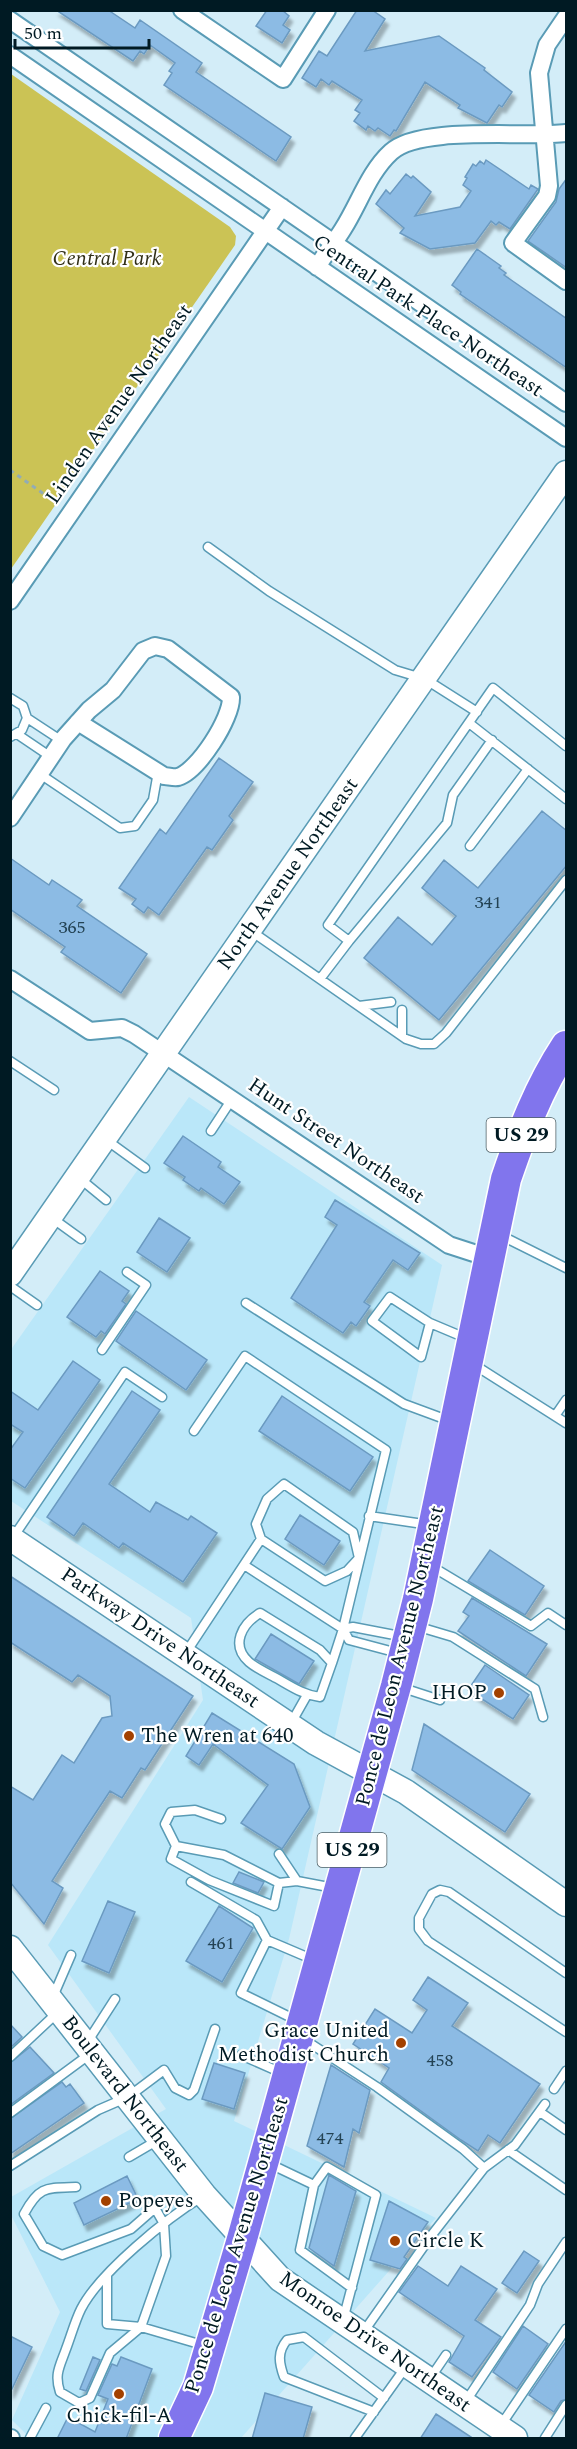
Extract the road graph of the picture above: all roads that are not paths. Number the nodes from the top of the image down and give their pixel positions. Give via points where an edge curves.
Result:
1 (182, 10) edge
2 (327, 10) edge
3 (567, 17) edge
4 (10, 20) edge
5 (10, 55) edge
6 (567, 134) edge
7 (545, 136) junction
8 (282, 207) junction
9 (265, 232) junction
10 (333, 243) junction
11 (317, 267) junction
12 (567, 281) edge
13 (567, 404) edge
14 (567, 438) edge
15 (567, 473) edge
16 (208, 547) dead end
17 (10, 601) edge
18 (425, 679) junction
19 (10, 698) edge
20 (477, 712) junction
21 (27, 718) junction
22 (78, 723) junction
23 (469, 723) junction
24 (14, 736) edge
25 (492, 740) junction
26 (62, 741) junction
27 (567, 746) edge
28 (51, 757) junction
29 (528, 769) junction
30 (158, 772) junction
31 (40, 774) junction
32 (567, 799) edge
33 (10, 818) edge
34 (470, 846) dead end
35 (567, 880) edge
36 (249, 930) junction
37 (349, 941) junction
38 (10, 979) edge
39 (320, 979) junction
40 (391, 1002) dead end
41 (359, 1006) junction
42 (402, 1010) dead end
43 (402, 1036) junction
44 (567, 1046) edge
45 (164, 1052) junction
46 (10, 1061) edge
47 (54, 1090) dead end
48 (233, 1099) junction
49 (211, 1131) dead end
50 (104, 1138) junction
51 (145, 1168) dead end
52 (78, 1177) junction
53 (106, 1200) dead end
54 (50, 1217) junction
55 (81, 1239) dead end
56 (492, 1245) junction
57 (567, 1268) edge
58 (128, 1272) dead end
59 (10, 1274) edge
60 (10, 1286) edge
61 (246, 1303) dead end
62 (37, 1305) dead end
63 (430, 1323) junction
64 (102, 1350) dead end
65 (470, 1350) junction
66 (162, 1397) dead end
67 (567, 1400) edge
68 (555, 1416) junction
69 (454, 1423) junction
70 (567, 1424) edge
71 (194, 1431) dead end
72 (369, 1516) junction
73 (433, 1526) junction
74 (11, 1539) edge
75 (261, 1539) junction
76 (359, 1558) junction
77 (425, 1562) junction
78 (244, 1565) junction
79 (567, 1624) edge
80 (343, 1629) junction
81 (408, 1639) junction
82 (184, 1655) junction
83 (332, 1663) junction
84 (396, 1686) junction
85 (307, 1695) junction
86 (440, 1700) dead end
87 (543, 1717) dead end
88 (290, 1725) junction
89 (373, 1773) junction
90 (221, 1819) dead end
91 (176, 1846) junction
92 (279, 1854) dead end
93 (297, 1881) junction
94 (191, 1882) dead end
95 (279, 1883) junction
96 (340, 1889) junction
97 (567, 1904) edge
98 (267, 1940) junction
99 (10, 1948) edge
100 (71, 1955) dead end
101 (320, 1962) junction
102 (567, 1973) edge
103 (115, 2000) dead end
104 (56, 2006) junction
105 (215, 2029) dead end
106 (301, 2030) junction
107 (567, 2032) edge
108 (89, 2048) junction
109 (241, 2055) dead end
110 (10, 2057) edge
111 (567, 2071) edge
112 (288, 2075) junction
113 (554, 2089) dead end
114 (128, 2097) junction
115 (10, 2113) edge
116 (567, 2130) edge
117 (161, 2139) junction
118 (508, 2150) junction
119 (129, 2157) dead end
120 (264, 2161) junction
121 (10, 2166) edge
122 (484, 2168) junction
123 (314, 2185) junction
124 (76, 2187) dead end
125 (567, 2190) edge
126 (204, 2196) junction
127 (164, 2224) junction
128 (242, 2238) junction
129 (567, 2242) edge
130 (107, 2275) junction
131 (352, 2288) junction
132 (141, 2327) junction
133 (352, 2328) junction
134 (567, 2329) edge
135 (209, 2347) junction
136 (446, 2355) dead end
137 (407, 2365) junction
138 (429, 2380) junction
139 (384, 2398) junction
140 (464, 2404) junction
141 (567, 2405) edge
142 (46, 2408) dead end
143 (374, 2412) junction
144 (507, 2433) edge
145 (30, 2439) edge
146 (174, 2439) edge
147 (355, 2439) edge
148 (545, 2439) edge

1 - 2 street via 282,79
3 - 7 street via 547,45 540,66
4 - 8 street, Central Park Place Northeast
5 - 9 street, Central Park Place Northeast
6 - 7 street
7 - 10 street via 427,136 393,150 368,183
7 - 12 street via 547,196 513,243
8 - 9 street
8 - 10 street, Central Park Place Northeast
9 - 11 street, Central Park Place Northeast
9 - 17 street, Linden Avenue Northeast
10 - 11 street
10 - 13 street, Central Park Place Northeast
11 - 14 street, Central Park Place Northeast
15 - 18 main road, North Avenue Northeast
16 - 18 lane via 269,591 394,670
18 - 20 lane
18 - 36 main road, North Avenue Northeast
19 - 21 lane via 23,706
20 - 23 lane
20 - 27 lane via 494,688
21 - 24 lane
21 - 26 lane
22 - 26 street
22 - 30 street
22 - 30 street via 113,690 143,651 155,646 180,656 231,697 231,706 219,734 186,772 177,777
23 - 25 lane
23 - 37 lane via 328,925
24 - 28 lane
25 - 29 lane
25 - 37 lane via 453,795 447,823
26 - 28 street
28 - 31 street
29 - 32 lane
29 - 34 lane
30 - 31 lane via 153,800 135,826 120,828
31 - 33 street
35 - 43 lane via 446,1033 434,1044
36 - 39 lane
36 - 45 main road, North Avenue Northeast
37 - 39 lane
38 - 45 street, Hunt Street Northeast via 90,1030 122,1028
39 - 41 lane
40 - 41 lane
41 - 43 lane
42 - 43 lane
44 - 56 highway, Ponce de Leon Avenue Northeast / US 29 via 526,1122 506,1179
45 - 48 street, Hunt Street Northeast
45 - 50 main road, North Avenue Northeast
46 - 47 lane
48 - 49 lane
48 - 56 street, Hunt Street Northeast via 449,1245
50 - 51 lane
50 - 52 main road, North Avenue Northeast
52 - 53 lane
52 - 54 main road, North Avenue Northeast
54 - 55 lane
54 - 59 main road, North Avenue Northeast
56 - 57 lane
56 - 65 highway, Ponce de Leon Avenue Northeast / US 29
58 - 64 lane via 146,1285
60 - 62 lane
61 - 69 lane via 404,1404
63 - 63 lane via 390,1297 372,1321 421,1357
63 - 65 lane
65 - 68 lane
65 - 69 highway, Ponce de Leon Avenue Northeast / US 29
66 - 74 lane via 125,1372
67 - 68 lane
68 - 70 lane
69 - 73 highway, Ponce de Leon Avenue Northeast / US 29
71 - 72 lane via 245,1356 386,1450
72 - 73 lane
72 - 76 lane
73 - 77 highway, Ponce de Leon Avenue Northeast / US 29
74 - 82 main road, Parkway Drive Northeast
75 - 76 lane via 325,1581 347,1571
75 - 76 lane via 256,1524 267,1499 284,1484 353,1532
75 - 78 lane
76 - 80 lane
77 - 79 lane via 531,1626 548,1613
77 - 81 highway, Ponce de Leon Avenue Northeast / US 29
78 - 80 lane
78 - 82 lane
80 - 81 lane via 353,1627
80 - 81 lane via 349,1640
80 - 83 lane
81 - 84 highway, Ponce de Leon Avenue Northeast / US 29
81 - 87 lane via 453,1637 535,1689
82 - 88 main road, Parkway Drive Northeast
83 - 85 lane via 320,1697
83 - 85 lane via 320,1650 260,1613 246,1621 239,1638 241,1651 249,1662
84 - 86 lane
84 - 89 highway, Ponce de Leon Avenue Northeast / US 29
85 - 88 lane
88 - 89 main road, Parkway Drive Northeast
89 - 96 highway, Ponce de Leon Avenue Northeast / US 29
89 - 97 main road, Parkway Drive Northeast
90 - 91 lane via 195,1810 171,1812 165,1824
91 - 95 lane via 224,1855
91 - 95 lane via 171,1859 209,1880 274,1906
92 - 93 lane
93 - 95 lane
93 - 96 lane
94 - 98 lane via 256,1920
96 - 101 highway, Ponce de Leon Avenue Northeast / US 29
98 - 101 lane
98 - 106 lane via 241,1993
99 - 104 main road, Boulevard Northeast
100 - 104 lane
101 - 106 highway, Ponce de Leon Avenue Northeast / US 29
102 - 107 lane via 449,1892 440,1890 432,1894 419,1918 419,1929 428,1941
103 - 108 lane
104 - 108 main road, Boulevard Northeast
104 - 110 lane
105 - 114 lane via 189,2095 175,2088 164,2070
106 - 112 highway, Ponce de Leon Avenue Northeast / US 29
106 - 122 lane
108 - 114 main road, Boulevard Northeast
108 - 115 lane
109 - 112 lane
111 - 113 lane
112 - 120 highway, Ponce de Leon Avenue Northeast / US 29
114 - 117 main road, Boulevard Northeast
114 - 121 lane via 98,2110
116 - 118 lane via 542,2108
117 - 119 lane
117 - 126 main road, Boulevard Northeast
118 - 122 lane
118 - 125 lane
120 - 123 lane
120 - 128 highway, Ponce de Leon Avenue Northeast / US 29
122 - 133 lane via 432,2236
123 - 131 lane via 300,2250
123 - 131 lane via 327,2167 376,2195
124 - 127 lane via 47,2188 35,2194 24,2214 43,2246 62,2256 131,2229 155,2208
126 - 127 lane
126 - 128 main road, Boulevard Northeast
127 - 130 lane
127 - 132 lane via 166,2256
128 - 133 main road, Monroe Drive Northeast via 280,2279
128 - 135 highway, Ponce de Leon Avenue Northeast / US 29
129 - 140 lane
130 - 132 lane via 107,2324
130 - 132 lane via 81,2308 55,2379 60,2392 79,2403 90,2398 110,2353
131 - 133 lane
132 - 135 lane
133 - 137 main road, Monroe Drive Northeast
134 - 144 lane
135 - 146 highway, Ponce de Leon Avenue Northeast / US 29 via 198,2387
136 - 138 lane
137 - 138 main road, Monroe Drive Northeast
137 - 139 lane
138 - 140 main road, Monroe Drive Northeast
139 - 143 lane
139 - 143 lane via 304,2337 287,2340 282,2346 284,2377
140 - 144 main road, Monroe Drive Northeast
141 - 148 lane
142 - 145 lane
143 - 147 lane

